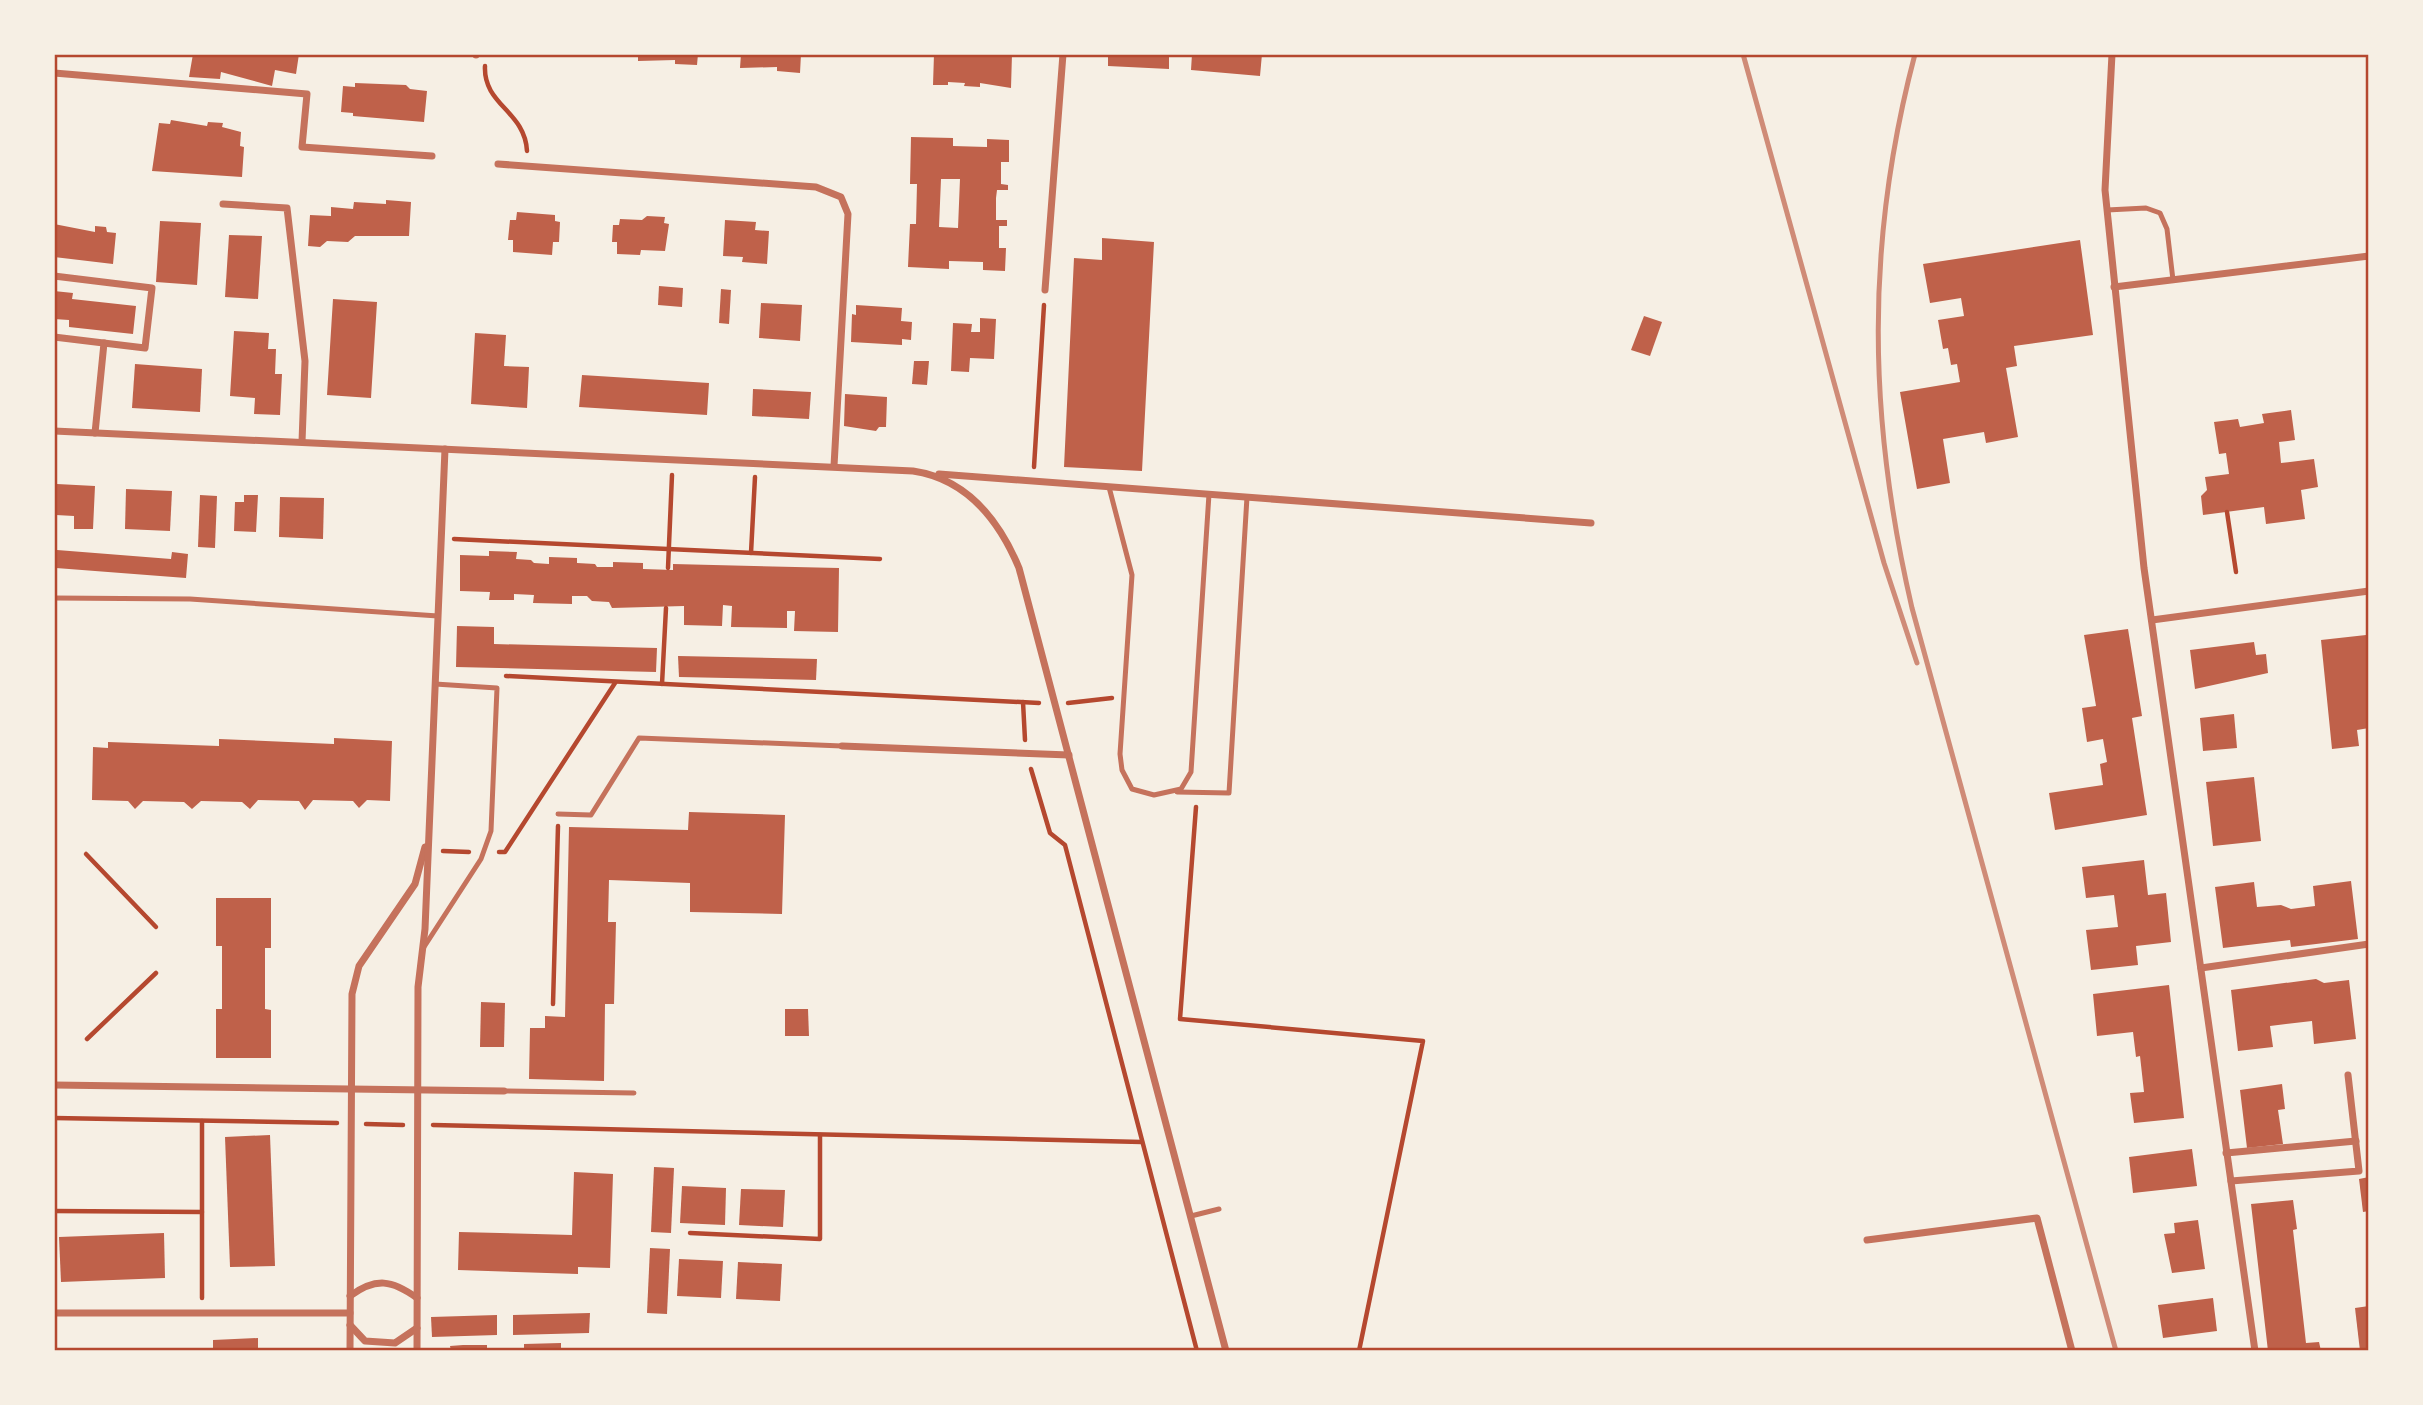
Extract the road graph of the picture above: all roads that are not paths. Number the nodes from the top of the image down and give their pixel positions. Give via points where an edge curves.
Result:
1 (1063, 54) edge
2 (2112, 54) edge
3 (54, 73) edge
4 (432, 156) dead end
5 (498, 164) dead end
6 (223, 204) dead end
7 (2107, 210) junction
8 (2369, 256) edge
9 (54, 276) edge
10 (2173, 280) junction
11 (2114, 287) junction
12 (1045, 290) road end
13 (54, 337) edge
14 (104, 343) junction
15 (54, 431) edge
16 (95, 433) junction
17 (302, 442) junction
18 (445, 449) junction
19 (834, 466) junction
20 (935, 474) junction
21 (1109, 487) junction
22 (1209, 495) junction
23 (1247, 497) junction
24 (1591, 523) dead end
25 (2369, 591) edge
26 (54, 598) edge
27 (438, 615) junction
28 (2152, 620) junction
29 (435, 684) junction
30 (842, 746) joint
31 (1069, 755) junction
32 (1174, 792) junction
33 (558, 814) road end
34 (429, 827) junction
35 (2369, 944) edge
36 (422, 950) junction
37 (2201, 968) junction
38 (2348, 1075) dead end
39 (54, 1084) edge
40 (349, 1089) junction
41 (416, 1090) junction
42 (504, 1091) joint
43 (634, 1093) dead end
44 (2356, 1141) junction
45 (2227, 1153) junction
46 (2231, 1181) junction
47 (1219, 1209) dead end
48 (1191, 1216) junction
49 (1867, 1240) dead end
50 (350, 1296) junction
51 (417, 1298) junction
52 (54, 1313) edge
53 (350, 1313) junction
54 (350, 1325) junction
55 (417, 1328) junction
56 (350, 1351) edge
57 (417, 1351) edge
58 (1226, 1351) edge
59 (2072, 1351) edge
60 (2255, 1351) edge

1 - 12 street
2 - 7 street
3 - 4 street via 307,94 302,147
5 - 19 street via 816,187 841,197 848,214
6 - 17 street via 287,208 305,361
7 - 10 lane via 2146,208 2160,214 2167,229
7 - 11 street
8 - 10 street
9 - 14 street via 152,288 145,348
10 - 11 street
11 - 28 street
13 - 14 street
14 - 16 street
15 - 16 street
16 - 17 street
17 - 18 street
18 - 19 street
18 - 27 street
19 - 20 street
20 - 21 street
20 - 31 street via 988,512 1010,545
21 - 22 street
21 - 32 lane via 1132,575 1120,754 1132,789 1142,794
22 - 23 street
22 - 32 lane via 1191,772
23 - 24 street
23 - 32 lane via 1229,793
25 - 28 street
26 - 27 lane via 203,600
27 - 29 street
28 - 37 street
29 - 34 street
29 - 36 lane via 497,688 493,819 484,852
30 - 31 street
30 - 33 lane via 639,738 591,815
31 - 48 street
34 - 36 street
34 - 40 street via 415,884 366,953 354,980
35 - 37 street
36 - 41 street
37 - 45 street
38 - 44 street
39 - 40 street
40 - 41 street
40 - 50 street
41 - 42 street
41 - 51 street
42 - 43 lane
44 - 45 street
44 - 46 street via 2359,1171
45 - 46 street
46 - 60 street
47 - 48 lane
48 - 58 street
49 - 59 street via 2037,1218
50 - 51 street via 367,1283 398,1284
50 - 53 street
51 - 55 street
52 - 53 street
53 - 54 street
54 - 55 street via 365,1341 395,1343
54 - 56 street
55 - 57 street

